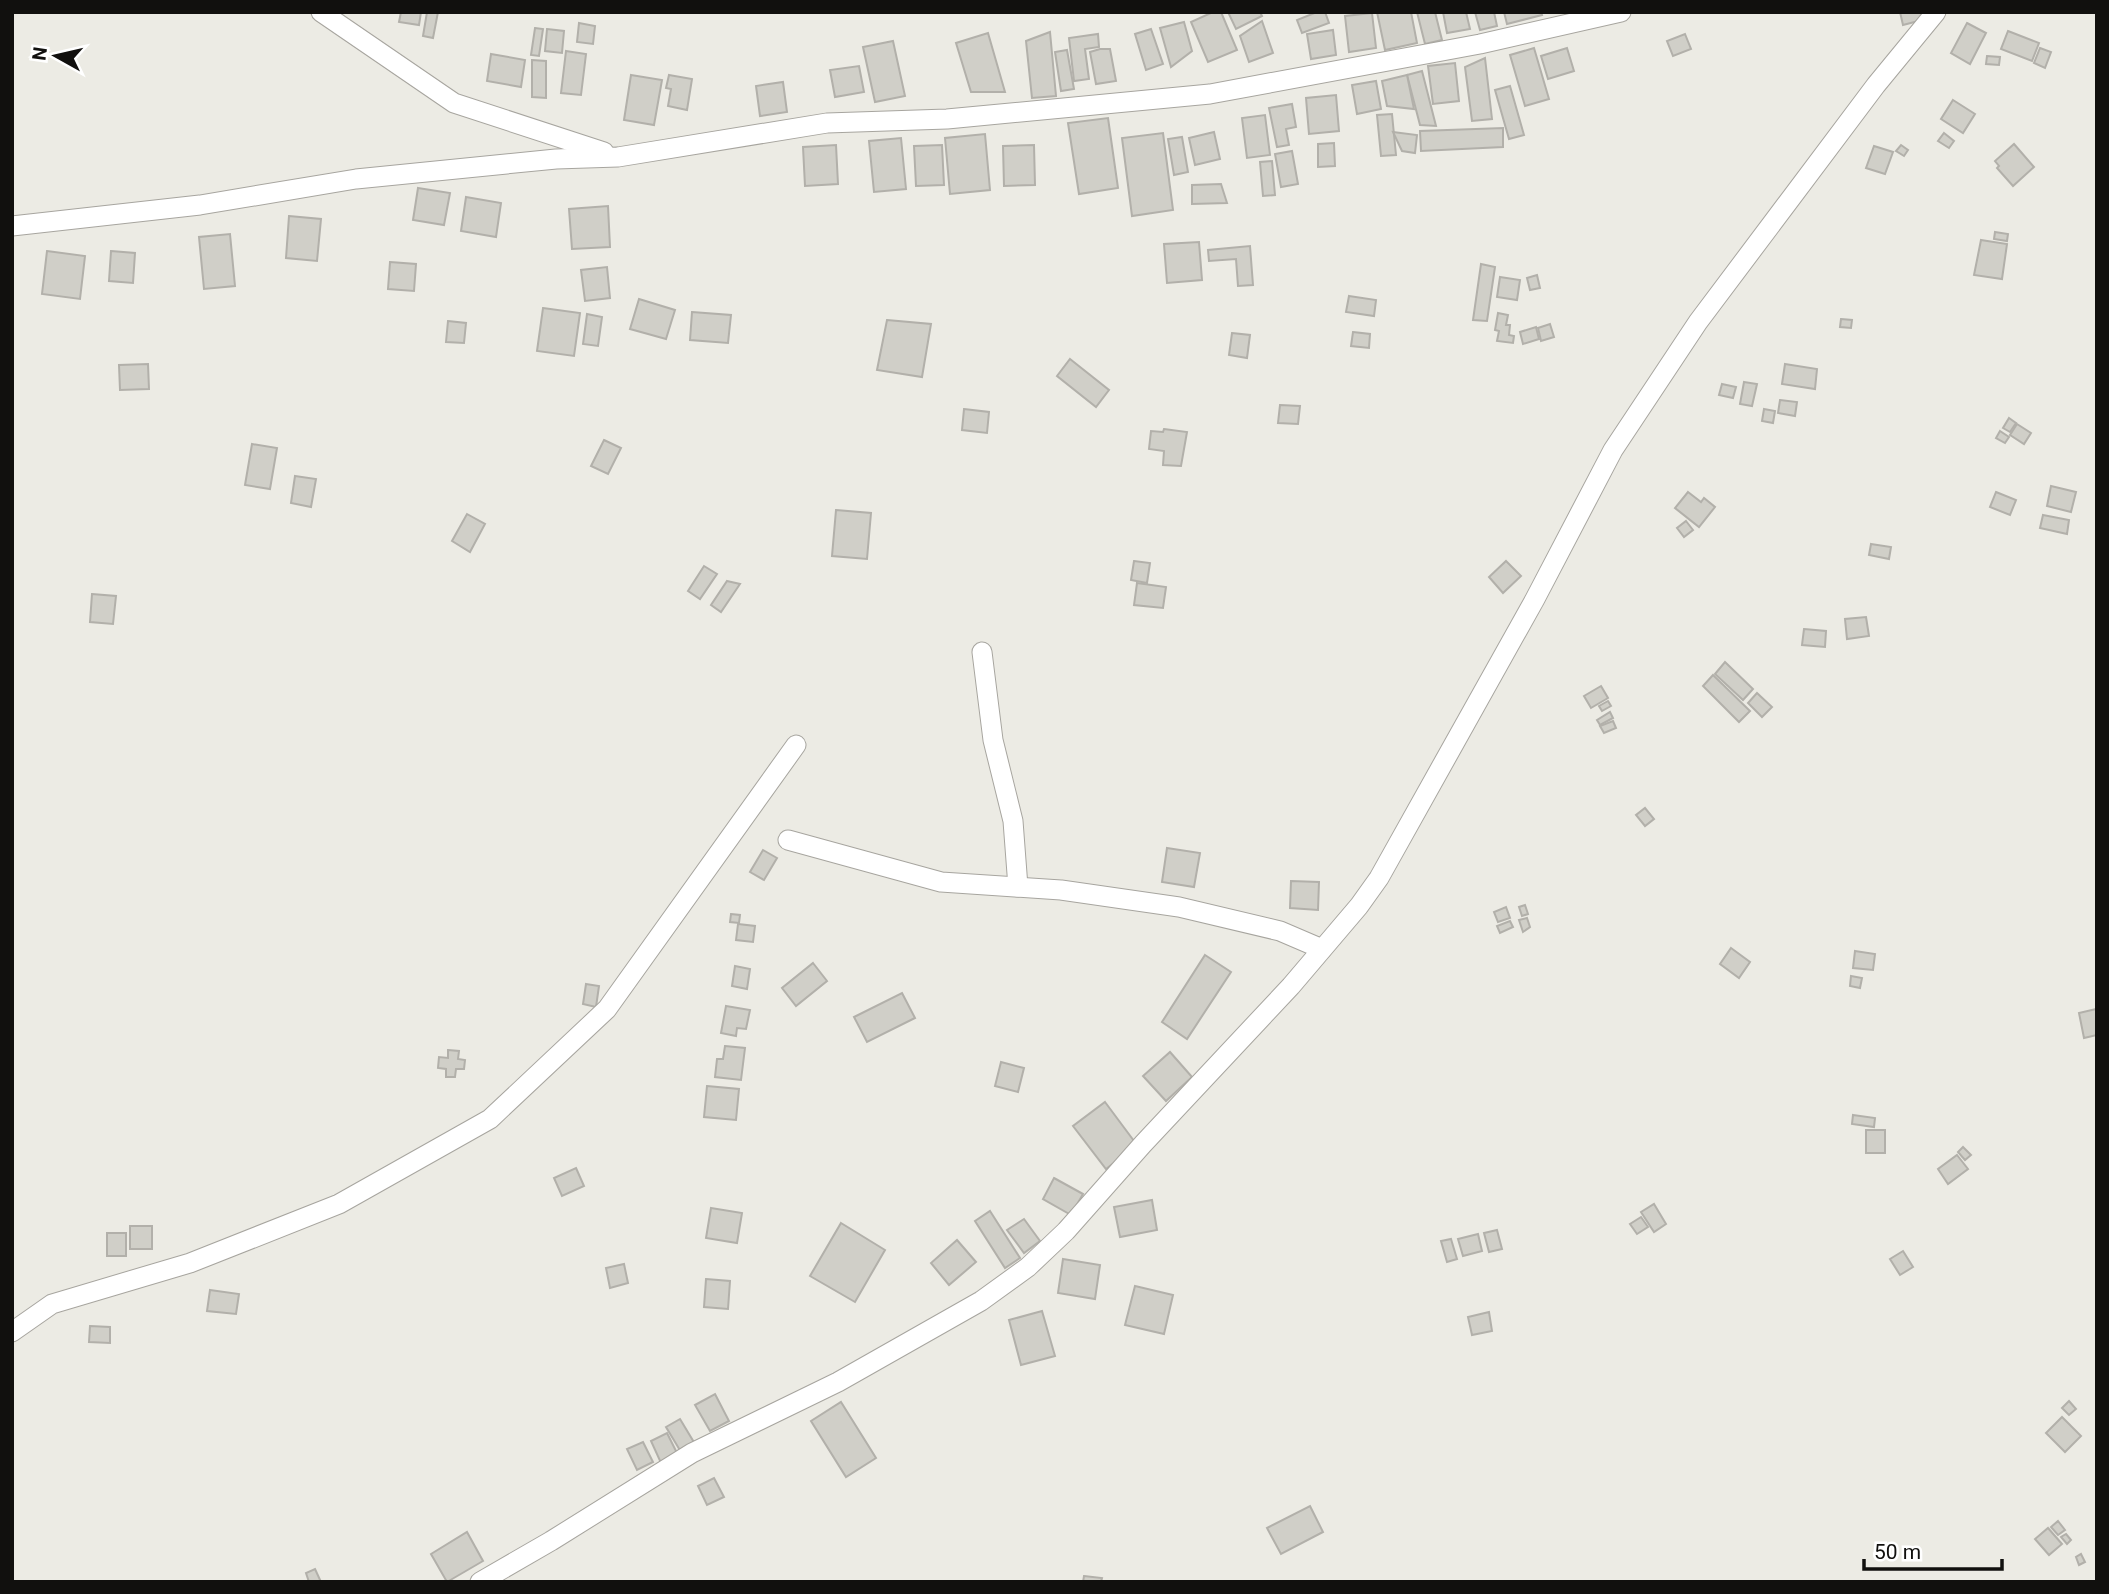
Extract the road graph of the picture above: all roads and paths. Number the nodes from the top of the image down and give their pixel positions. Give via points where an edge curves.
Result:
1 (321, 12) edge
2 (1621, 12) edge
3 (1936, 12) edge
4 (618, 157) junction
5 (12, 226) edge
6 (982, 652) dead end
7 (796, 745) dead end
8 (788, 840) dead end
9 (1018, 887) junction
10 (1322, 949) junction
11 (12, 1332) edge
12 (481, 1582) edge

1 - 4 street via 454,103
2 - 4 street via 1480,44 1210,94 947,119 827,124
3 - 10 street via 1876,85 1663,373 1613,450 1379,878
4 - 5 street via 356,179 200,205
6 - 9 street via 993,740 1013,821
7 - 11 street via 607,1009 490,1119 340,1204 190,1263 52,1304
8 - 9 street via 941,882
9 - 10 street via 1180,907 1280,931
10 - 12 street via 1028,1267 981,1301 838,1382 692,1453

